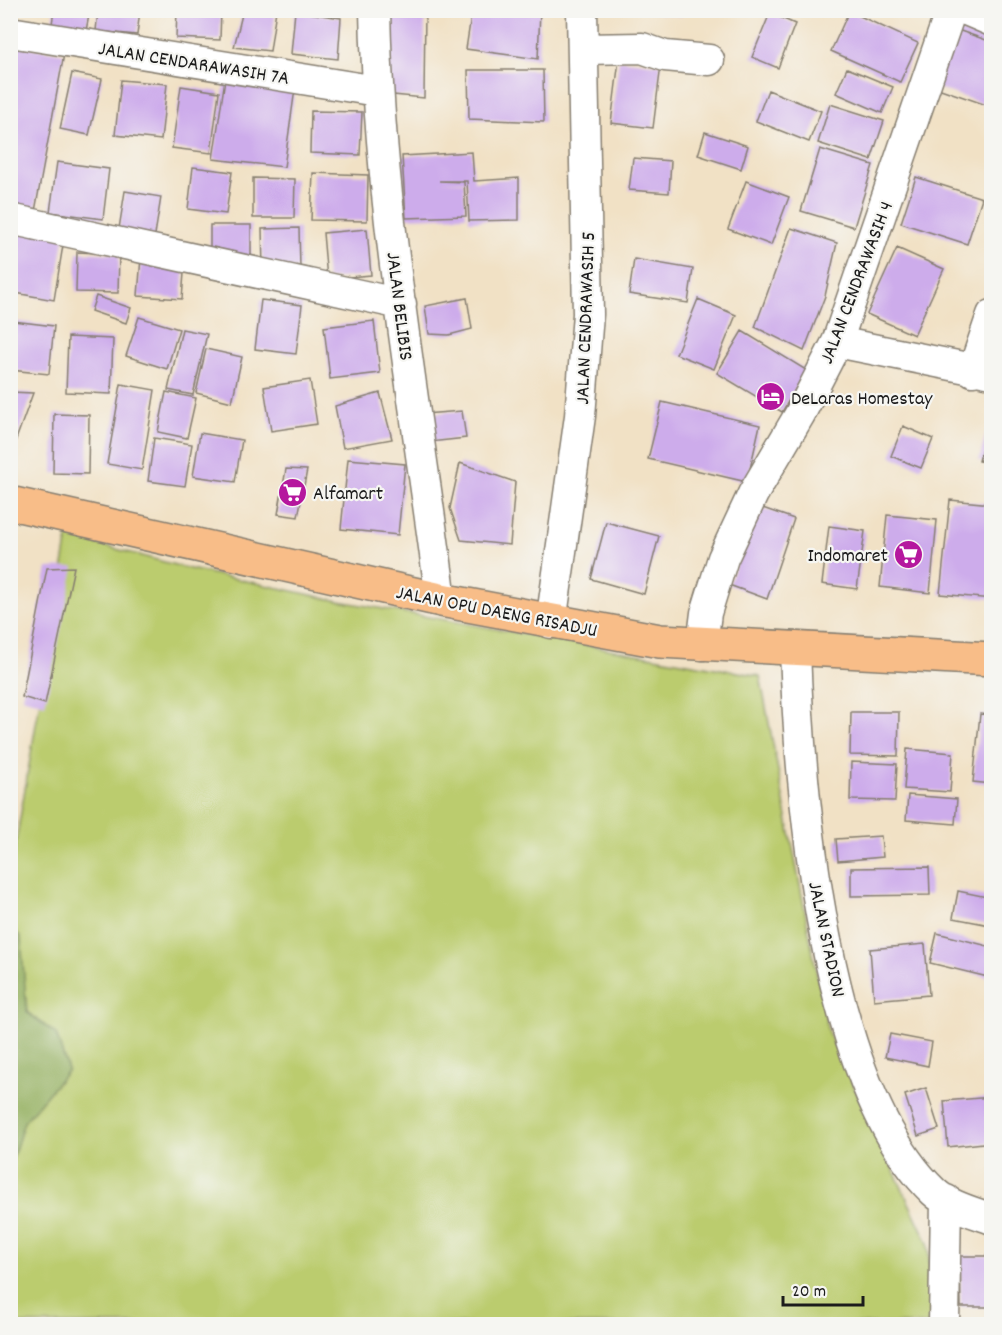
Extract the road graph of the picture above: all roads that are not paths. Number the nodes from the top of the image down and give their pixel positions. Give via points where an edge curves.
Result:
1 (375, 10) edge
2 (582, 10) edge
3 (951, 10) edge
4 (966, 10) edge
5 (992, 21) edge
6 (10, 32) edge
7 (584, 49) junction
8 (709, 60) dead end
9 (377, 91) junction
10 (10, 219) edge
11 (401, 304) junction
12 (992, 315) edge
13 (837, 342) junction
14 (982, 372) edge
15 (10, 503) edge
16 (441, 600) junction
17 (551, 623) junction
18 (702, 645) junction
19 (795, 650) junction
20 (992, 659) edge
21 (992, 1193) edge
22 (955, 1204) junction
23 (992, 1219) edge
24 (944, 1324) edge

1 - 9 street, JALAN BELIBIS
2 - 7 street, JALAN CENDRAWASIH 5
3 - 13 street, JALAN CENDRAWASIH 4
4 - 5 street
6 - 9 street, JALAN CENDARAWASIH 7A
7 - 8 street via 642,48 664,56
7 - 17 street, JALAN CENDRAWASIH 5 via 588,314 580,416
9 - 11 street, JALAN BELIBIS
10 - 11 street
11 - 16 street, JALAN BELIBIS
12 - 14 street
13 - 14 street
13 - 18 street, JALAN CENDRAWASIH 4 via 753,494 723,558 706,613
15 - 16 main road, JALAN OPU DAENG RISADJU
16 - 17 main road, JALAN OPU DAENG RISADJU
17 - 18 main road, JALAN OPU DAENG RISADJU
18 - 19 main road, JALAN OPU DAENG RISADJU
19 - 20 main road, JALAN OPU DAENG RISADJU
19 - 22 street, JALAN STADION via 798,740 812,859 840,1001 867,1083 897,1145 934,1191
21 - 22 street
22 - 23 street
22 - 24 street

